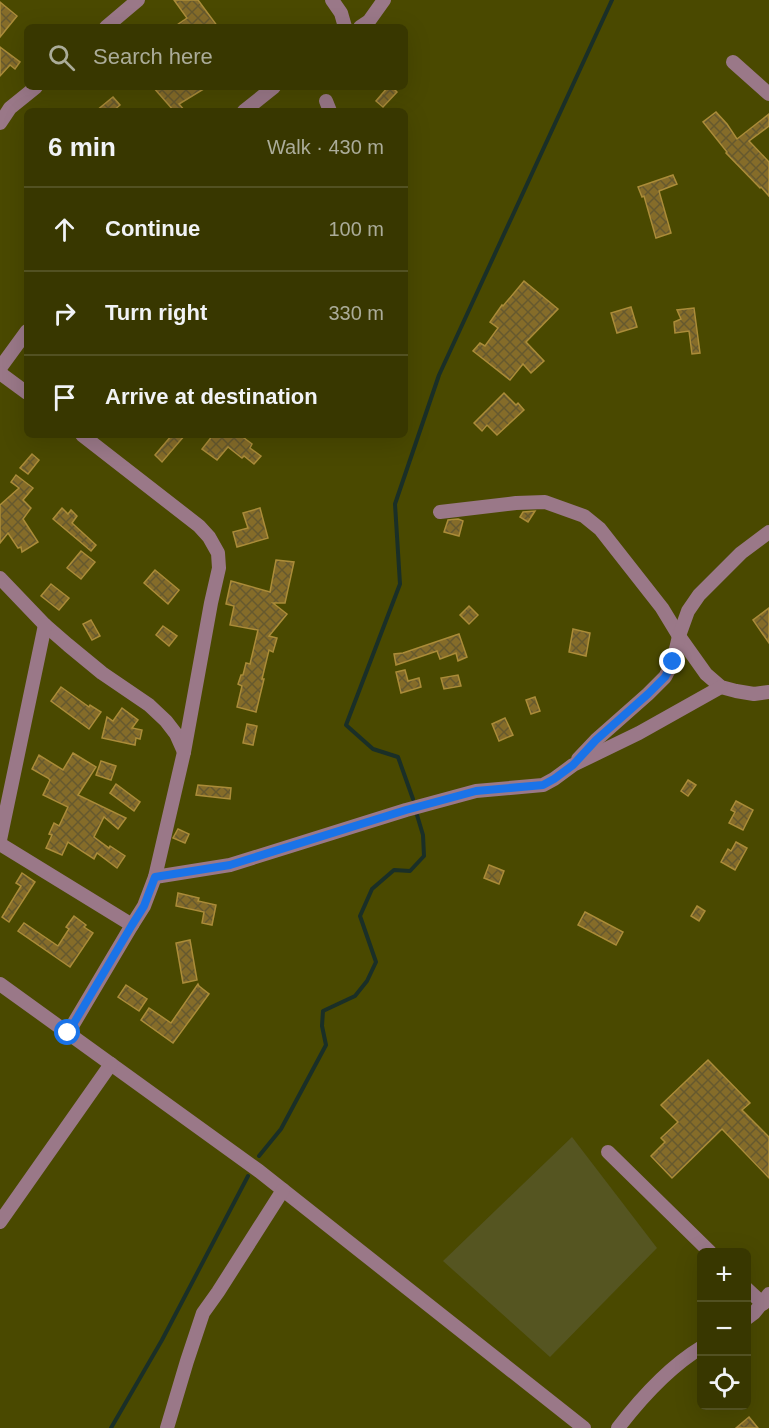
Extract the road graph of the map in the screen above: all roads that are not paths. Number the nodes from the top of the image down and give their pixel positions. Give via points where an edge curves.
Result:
1 (138, 0) edge
2 (332, 0) edge
3 (384, 0) edge
4 (110, 24) edge
5 (344, 24) edge
6 (364, 24) edge
7 (733, 62) dead end
8 (32, 90) edge
9 (270, 90) edge
10 (769, 94) edge
11 (248, 108) edge
12 (0, 123) edge
13 (24, 335) edge
14 (0, 368) edge
15 (0, 373) edge
16 (24, 391) edge
17 (86, 438) edge
18 (440, 512) dead end
19 (769, 532) edge
20 (0, 578) edge
21 (45, 625) junction
22 (679, 636) junction
23 (721, 687) junction
24 (769, 692) edge
25 (184, 752) junction
26 (573, 765) junction
27 (0, 842) edge
28 (155, 877) junction
29 (132, 925) junction
30 (0, 984) edge
31 (68, 1033) junction
32 (111, 1064) junction
33 (608, 1152) dead end
34 (283, 1190) junction
35 (0, 1222) edge
36 (706, 1248) edge
37 (751, 1290) edge
38 (766, 1299) edge
39 (751, 1315) edge
40 (697, 1351) edge
41 (167, 1428) edge
42 (584, 1428) edge
43 (618, 1428) edge

1 - 4 street
2 - 5 street
3 - 6 street
7 - 10 street
8 - 12 street via 10,108
9 - 11 street
13 - 14 street
15 - 16 street
17 - 25 street via 199,526 218,553 219,568
18 - 22 street via 545,502 584,516 621,555
19 - 22 street via 741,553 699,596 688,611
20 - 21 street
21 - 25 street via 102,673 149,705 176,734
21 - 27 street
22 - 23 street via 706,674
22 - 26 street via 665,677
23 - 24 street via 754,694
23 - 26 street
25 - 28 street
26 - 28 street via 543,785 476,791 230,865
27 - 29 street
28 - 29 street
29 - 31 street
30 - 31 street
31 - 32 street
32 - 34 street
32 - 35 street
33 - 36 street
34 - 41 street via 203,1313
34 - 42 street
37 - 38 street
38 - 39 street
40 - 43 street via 648,1393

